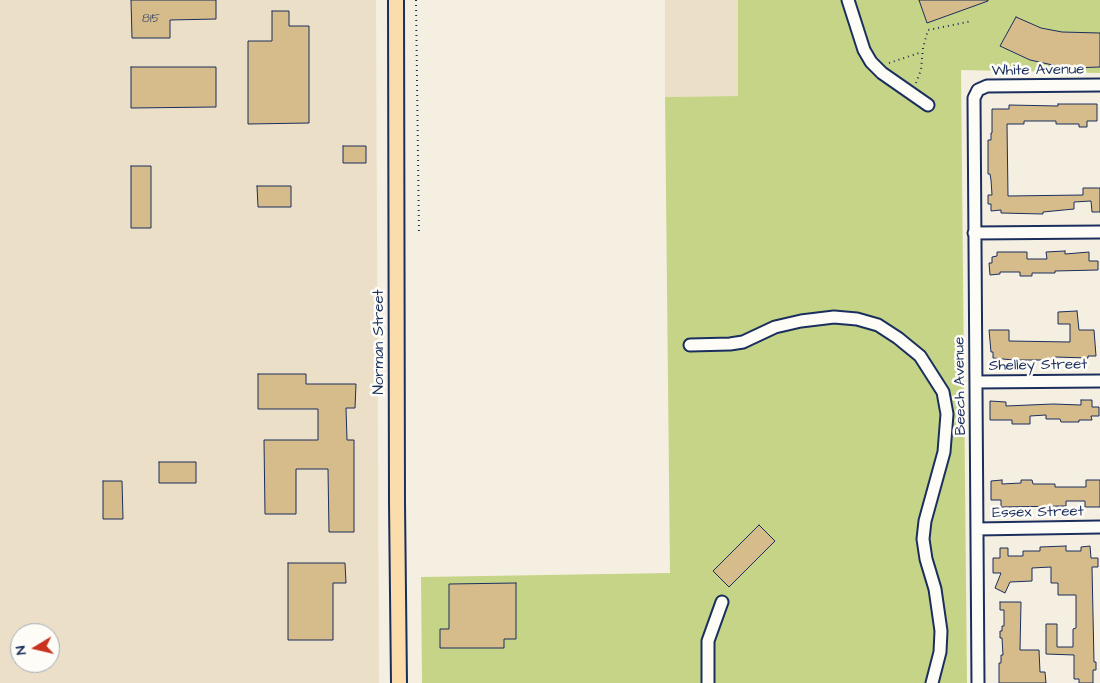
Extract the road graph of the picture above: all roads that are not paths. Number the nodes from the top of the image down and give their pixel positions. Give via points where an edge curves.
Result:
1 (396, 0) edge
2 (848, 0) edge
3 (1100, 85) edge
4 (978, 90) joint
5 (928, 105) dead end
6 (1100, 232) edge
7 (974, 233) junction
8 (690, 344) dead end
9 (1100, 381) edge
10 (976, 382) junction
11 (1100, 527) edge
12 (977, 529) junction
13 (722, 602) dead end
14 (399, 683) edge
15 (708, 683) edge
16 (932, 683) edge
17 (978, 683) edge

1 - 14 main road, Norman Street
2 - 5 street via 871,62
3 - 4 street, White Avenue via 988,86
4 - 7 street, Beech Avenue via 973,100
6 - 7 street
7 - 10 street, Beech Avenue
8 - 16 street via 743,342 775,327 834,317 878,325 920,356 943,392 947,414 944,452 923,539 941,631 940,652
9 - 10 street, Shelley Street
10 - 12 street, Beech Avenue
11 - 12 street, Essex Street
12 - 17 street, Beech Avenue
13 - 15 street via 708,641

